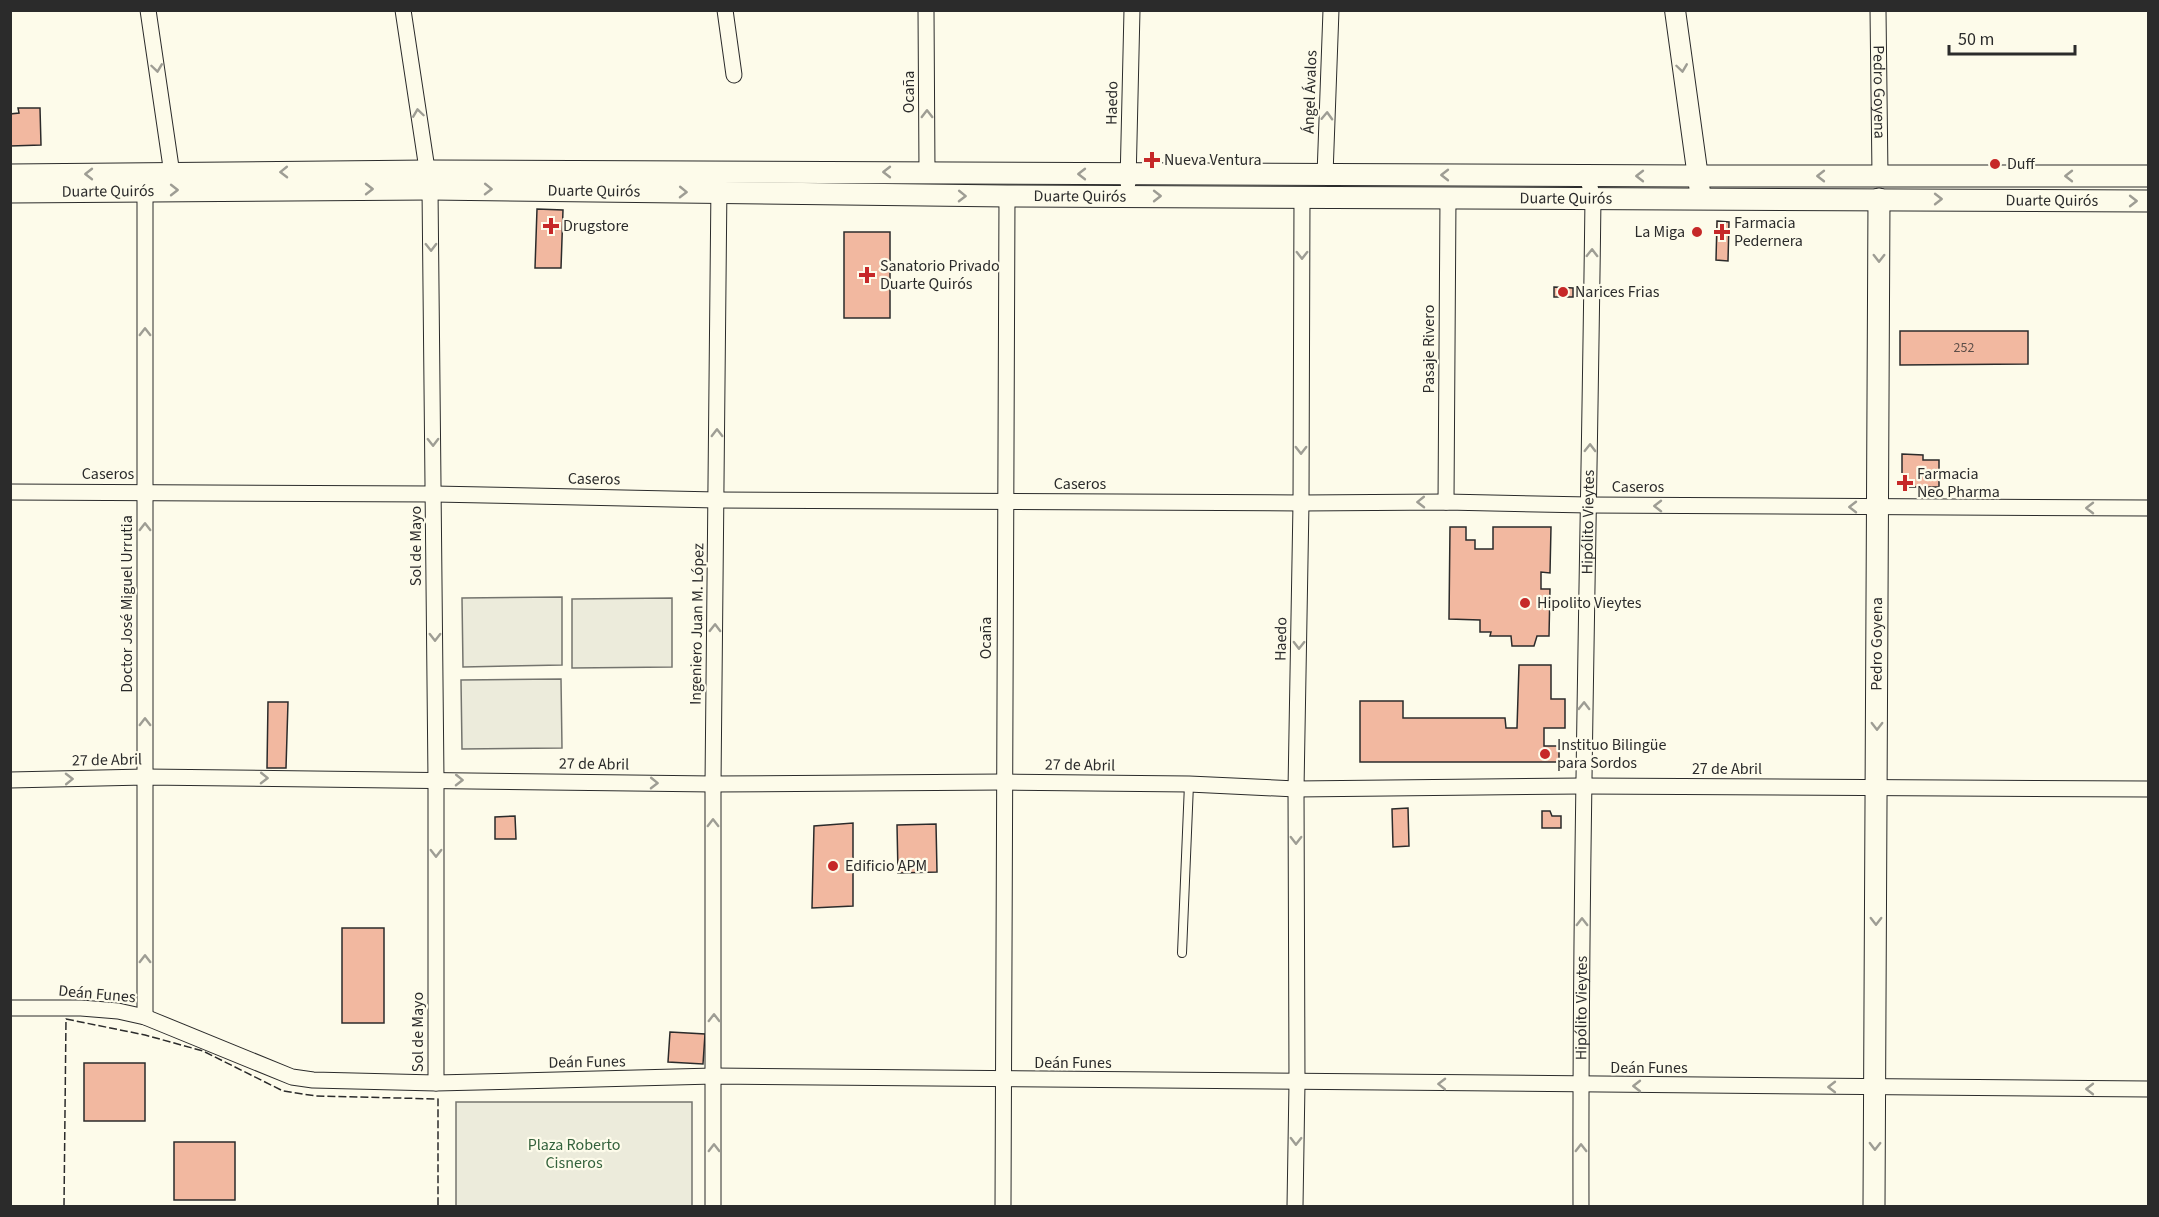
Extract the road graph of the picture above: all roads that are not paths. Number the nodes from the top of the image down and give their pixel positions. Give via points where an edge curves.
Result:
1 (148, 10) edge
2 (403, 10) edge
3 (725, 10) edge
4 (926, 10) edge
5 (1132, 10) edge
6 (1331, 10) edge
7 (1675, 10) edge
8 (1878, 10) edge
9 (734, 75) dead end
10 (927, 172) junction
11 (172, 174) junction
12 (1128, 174) junction
13 (10, 175) edge
14 (1325, 175) junction
15 (1587, 176) junction
16 (1699, 176) junction
17 (1880, 176) junction
18 (2148, 176) edge
19 (428, 180) junction
20 (719, 182) junction
21 (145, 190) junction
22 (10, 192) edge
23 (1129, 195) junction
24 (1007, 196) junction
25 (1302, 197) junction
26 (1448, 197) junction
27 (1593, 198) junction
28 (1700, 199) junction
29 (1879, 199) junction
30 (2148, 201) edge
31 (10, 492) edge
32 (145, 492) junction
33 (434, 494) junction
34 (717, 500) junction
35 (1446, 501) junction
36 (1005, 502) junction
37 (1301, 503) junction
38 (1589, 505) junction
39 (1878, 507) junction
40 (2148, 508) edge
41 (145, 777) junction
42 (10, 780) edge
43 (436, 780) junction
44 (1003, 782) junction
45 (713, 784) junction
46 (1189, 784) junction
47 (1583, 786) junction
48 (1877, 787) junction
49 (1296, 789) junction
50 (2148, 789) edge
51 (1182, 953) dead end
52 (10, 1008) edge
53 (146, 1017) junction
54 (714, 1077) junction
55 (1004, 1080) junction
56 (436, 1083) junction
57 (1297, 1083) junction
58 (1580, 1085) junction
59 (1875, 1087) junction
60 (2148, 1089) edge
61 (713, 1206) edge
62 (1003, 1206) edge
63 (1295, 1206) edge
64 (1581, 1206) edge
65 (1874, 1206) edge

1 -> 11 street
19 -> 2 street, Sol de Mayo
3 - 9 street
10 -> 4 street, Ocaña
5 - 12 street, Haedo
14 -> 6 street, Ángel Ávalos
7 -> 16 street
8 - 17 street, Pedro Goyena
12 -> 10 main road, Duarte Quirós
10 -> 20 main road, Duarte Quirós
11 -> 13 main road, Duarte Quirós
19 -> 11 main road, Duarte Quirós
12 - 14 main road, Duarte Quirós
12 - 23 street, Haedo
15 -> 14 main road, Duarte Quirós
16 -> 15 main road, Duarte Quirós
15 - 27 street, Hipólito Vieytes
17 -> 16 main road, Duarte Quirós
16 - 28 street
18 -> 17 main road, Duarte Quirós
19 - 20 main road, Duarte Quirós
21 -> 19 main road, Duarte Quirós
19 -> 33 street, Sol de Mayo
20 -> 24 main road, Duarte Quirós
34 -> 20 street, Ingeniero Juan M. López
21 - 22 main road, Duarte Quirós
32 -> 21 street, Doctor José Miguel Urrutia
23 - 24 main road, Duarte Quirós
23 -> 25 main road, Duarte Quirós
24 - 36 street, Ocaña
25 - 26 main road, Duarte Quirós
25 -> 37 street, Haedo
26 - 27 main road, Duarte Quirós
26 - 35 street, Pasaje Rivero
27 - 28 main road, Duarte Quirós
38 -> 27 street, Hipólito Vieytes
28 - 29 main road, Duarte Quirós
29 -> 30 main road, Duarte Quirós
29 -> 39 main road, Pedro Goyena
31 - 32 street, Caseros
32 - 33 street, Caseros
41 -> 32 street, Doctor José Miguel Urrutia
33 - 34 street, Caseros
33 -> 43 street, Sol de Mayo
34 - 36 street, Caseros
45 -> 34 street, Ingeniero Juan M. López
35 -> 37 street, Caseros
35 - 38 street, Caseros
36 - 37 street, Caseros
36 - 44 street, Ocaña
37 -> 49 street, Haedo
39 -> 38 street, Caseros
47 -> 38 street, Hipólito Vieytes
40 -> 39 street, Caseros
39 -> 48 main road, Pedro Goyena
42 -> 41 street, 27 de Abril
41 -> 43 street, 27 de Abril
53 -> 41 street, Doctor José Miguel Urrutia
43 -> 45 street, 27 de Abril
43 -> 56 street, Sol de Mayo
44 - 45 street, 27 de Abril
44 - 46 street, 27 de Abril
44 - 55 street, Ocaña
54 -> 45 street, Ingeniero Juan M. López
46 - 49 street, 27 de Abril
46 - 51 lane
47 - 48 street, 27 de Abril
47 - 49 street, 27 de Abril
58 -> 47 street, Hipólito Vieytes
48 - 50 street, 27 de Abril
48 -> 59 main road, Pedro Goyena
49 -> 57 street, Haedo
52 - 53 street, Deán Funes via 81,1008
53 - 56 street, Deán Funes via 292,1077
54 - 55 street, Deán Funes
54 - 56 street, Deán Funes
61 -> 54 street, Ingeniero Juan M. López
55 - 57 street, Deán Funes
55 - 62 street, Ocaña
58 -> 57 street, Deán Funes
57 -> 63 street, Haedo
59 -> 58 street, Deán Funes
64 -> 58 street, Hipólito Vieytes
60 -> 59 street, Deán Funes
59 -> 65 main road, Pedro Goyena

